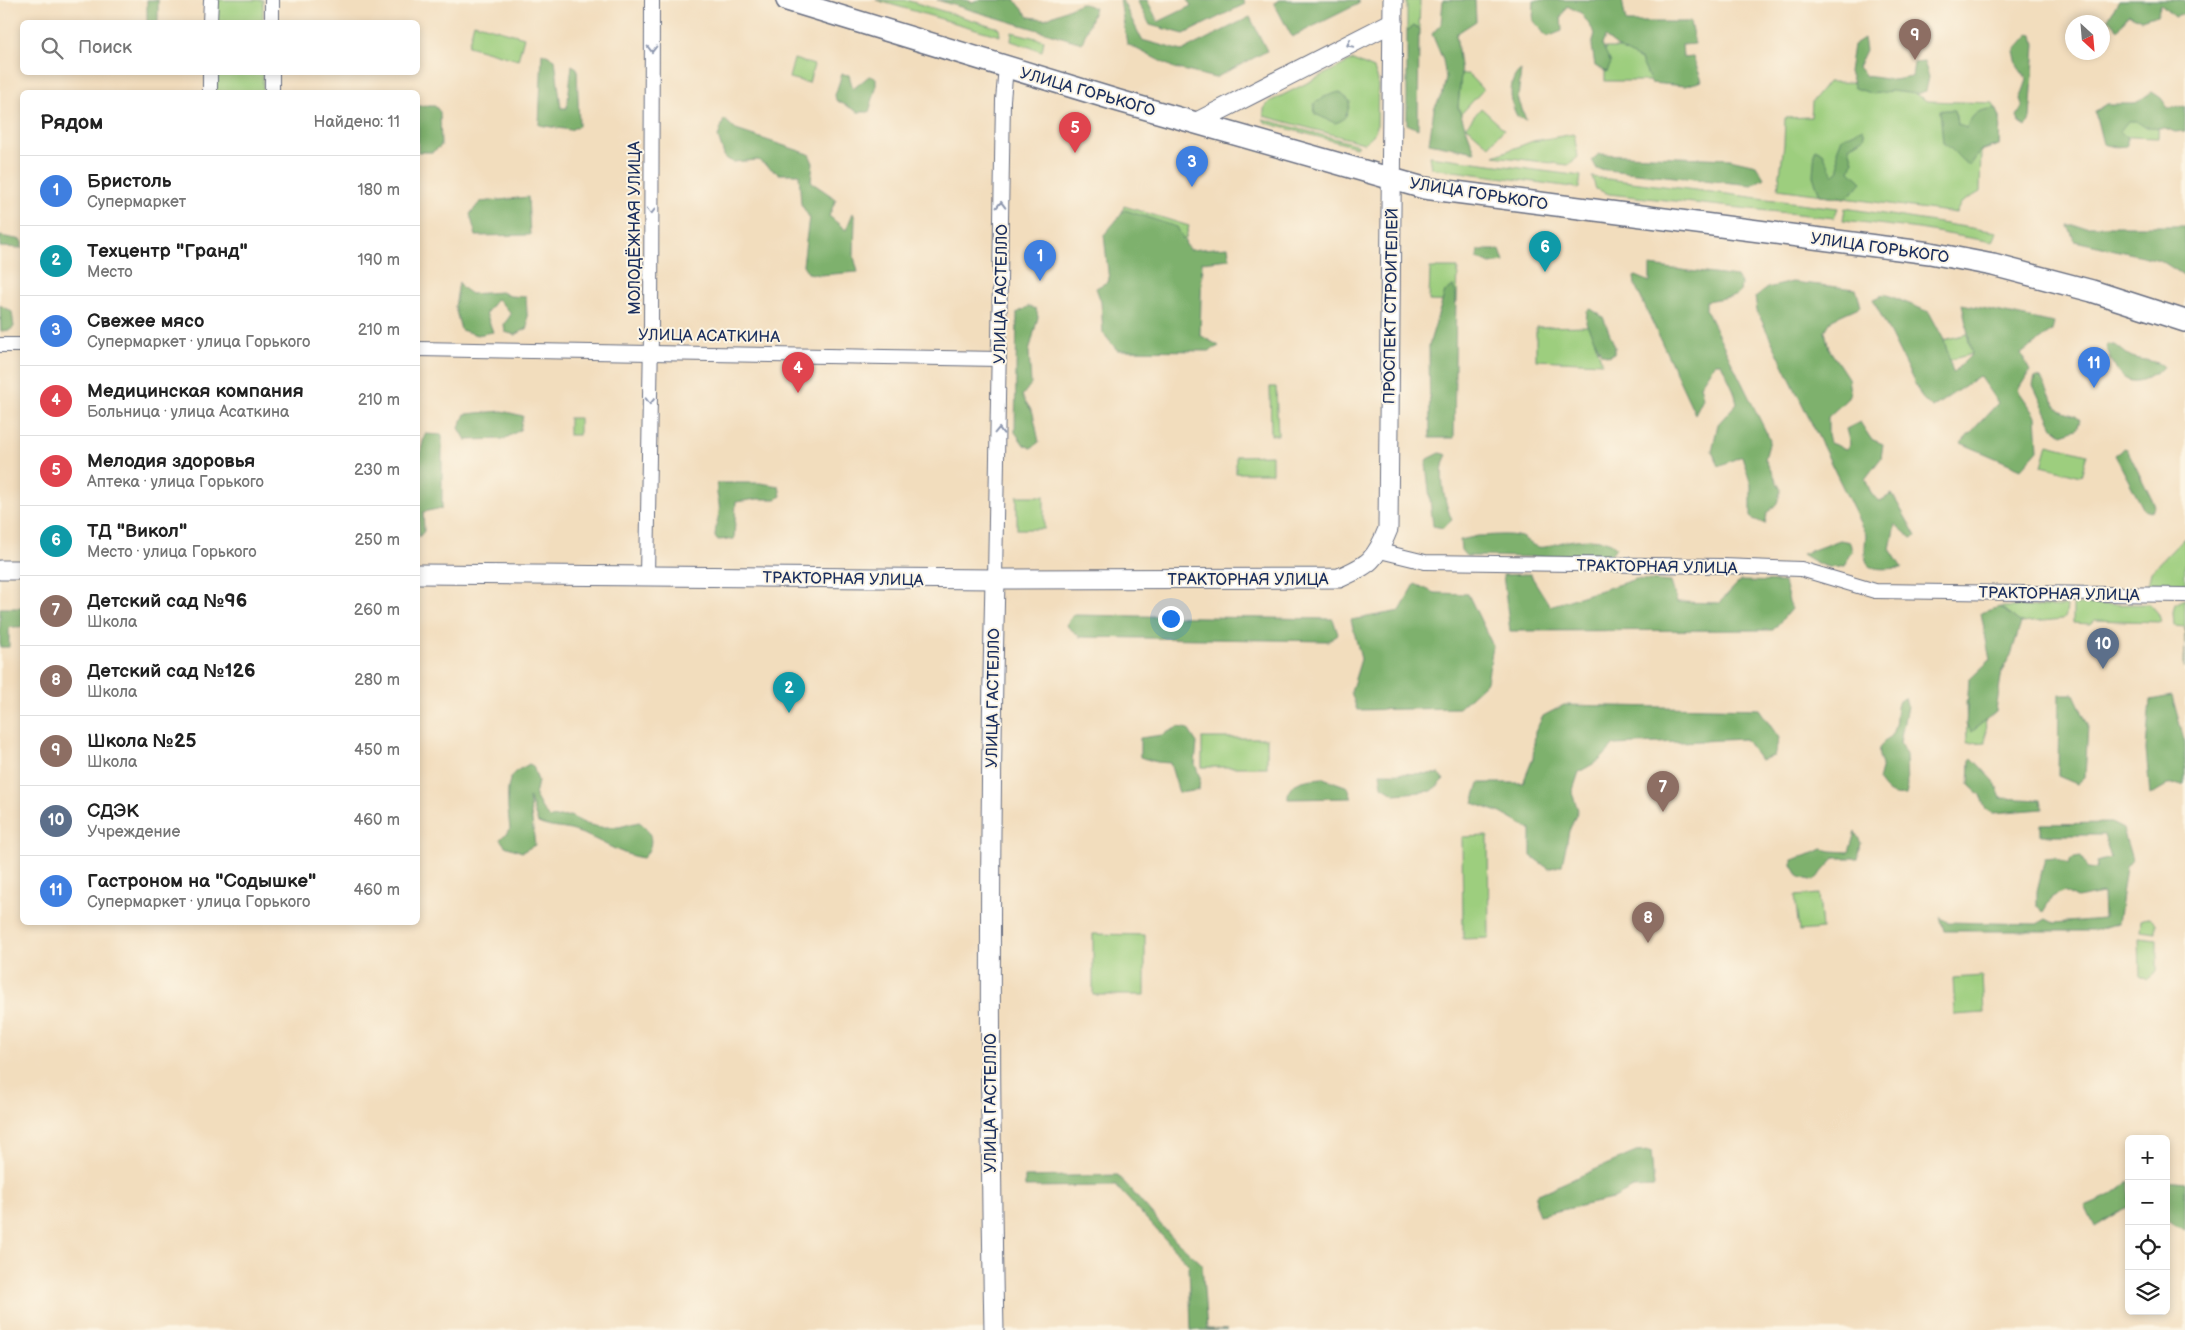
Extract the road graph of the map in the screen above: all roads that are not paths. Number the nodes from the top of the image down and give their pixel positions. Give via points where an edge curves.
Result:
1 (210, 0) edge
2 (272, 0) edge
3 (652, 0) edge
4 (787, 0) edge
5 (1393, 0) edge
6 (210, 20) edge
7 (272, 20) edge
8 (1393, 22) junction
9 (1006, 67) junction
10 (210, 75) edge
11 (272, 75) edge
12 (210, 90) edge
13 (272, 90) edge
14 (1195, 123) junction
15 (1392, 178) junction
16 (2183, 320) edge
17 (0, 345) edge
18 (20, 345) edge
19 (420, 349) edge
20 (650, 353) junction
21 (999, 359) junction
22 (1380, 551) junction
23 (0, 570) edge
24 (20, 570) edge
25 (420, 574) edge
26 (647, 576) junction
27 (995, 579) junction
28 (2185, 595) edge
29 (994, 1330) edge

1 - 6 street
2 - 7 street
3 -> 20 street, МОЛОДЁЖНАЯ УЛИЦА
4 - 9 main road, УЛИЦА ГОРЬКОГО
5 - 8 main road, ПРОСПЕКТ СТРОИТЕЛЕЙ
8 -> 14 main road
8 - 15 main road, ПРОСПЕКТ СТРОИТЕЛЕЙ
9 - 14 main road, УЛИЦА ГОРЬКОГО
21 -> 9 street, УЛИЦА ГАСТЕЛЛО
10 - 12 street
11 - 13 street
14 - 15 main road, УЛИЦА ГОРЬКОГО
15 - 16 main road, УЛИЦА ГОРЬКОГО via 1424,188 1930,253 2083,288
15 - 22 main road, ПРОСПЕКТ СТРОИТЕЛЕЙ via 1388,529
17 - 18 street
19 - 20 street, УЛИЦА АСАТКИНА
20 - 21 street, УЛИЦА АСАТКИНА
20 -> 26 street, МОЛОДЁЖНАЯ УЛИЦА
27 -> 21 street, УЛИЦА ГАСТЕЛЛО
22 - 27 main road, ТРАКТОРНАЯ УЛИЦА via 1363,568 1339,578
22 - 28 street, ТРАКТОРНАЯ УЛИЦА via 1426,562 1801,570 1875,591
23 - 24 main road
25 - 26 main road, ТРАКТОРНАЯ УЛИЦА
26 - 27 main road, ТРАКТОРНАЯ УЛИЦА
27 - 29 main road, УЛИЦА ГАСТЕЛЛО via 990,797

